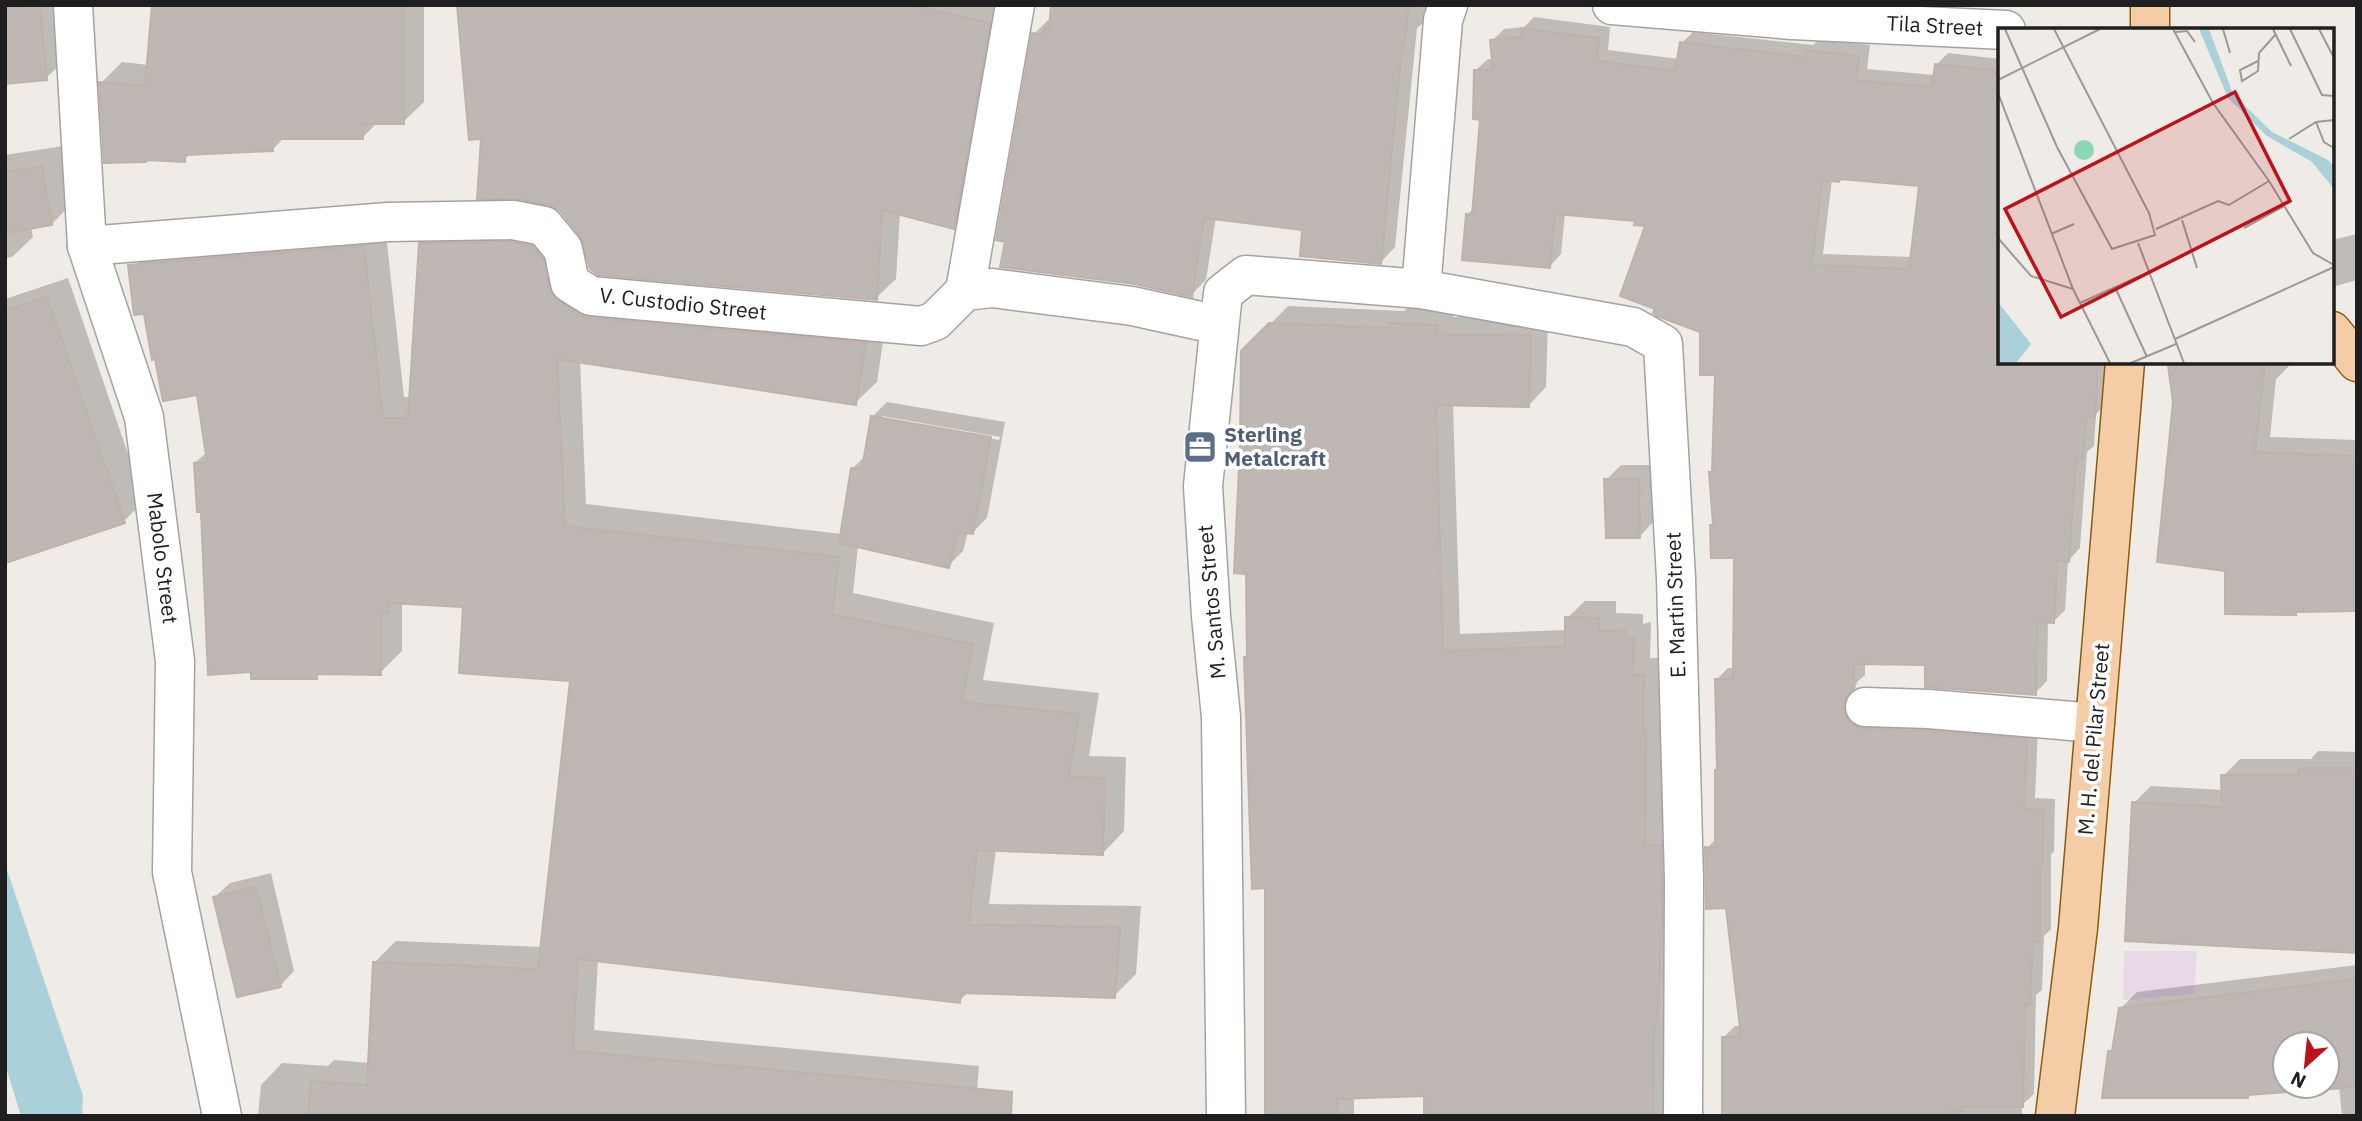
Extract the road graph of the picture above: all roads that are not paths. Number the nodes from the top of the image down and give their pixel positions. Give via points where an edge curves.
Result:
1 (74, 5) edge
2 (1015, 5) edge
3 (1448, 5) edge
4 (1612, 5) edge
5 (2150, 5) edge
6 (1792, 13) edge
7 (2150, 28) edge
8 (1998, 29) edge
9 (87, 246) junction
10 (1421, 289) junction
11 (965, 291) junction
12 (1219, 325) junction
13 (2334, 333) edge
14 (2357, 362) edge
15 (2125, 364) edge
16 (1866, 707) dead end
17 (2095, 723) junction
18 (222, 1116) edge
19 (1226, 1116) edge
20 (1683, 1116) edge
21 (2055, 1116) edge

1 - 9 street, Mabolo Street
2 - 11 street
3 - 10 street via 1443,20
4 - 6 street, Tila Street
5 - 7 main road
6 - 8 street, Tila Street
9 - 11 street, V. Custodio Street via 388,222 513,220 544,226 563,249 569,282 590,296 921,326 935,321
9 - 18 street, Mabolo Street via 144,417 174,661 172,872
10 - 12 street, M. Santos Street via 1246,275 1223,293
10 - 20 street, E. Martin Street via 1633,327 1663,344 1676,578 1684,867
11 - 12 street via 992,288 1119,304
12 - 19 street, M. Santos Street via 1203,486 1222,717
13 - 14 main road
15 - 17 main road, M. H. del Pilar Street
16 - 17 street
17 - 21 main road, M. H. del Pilar Street via 2078,928

